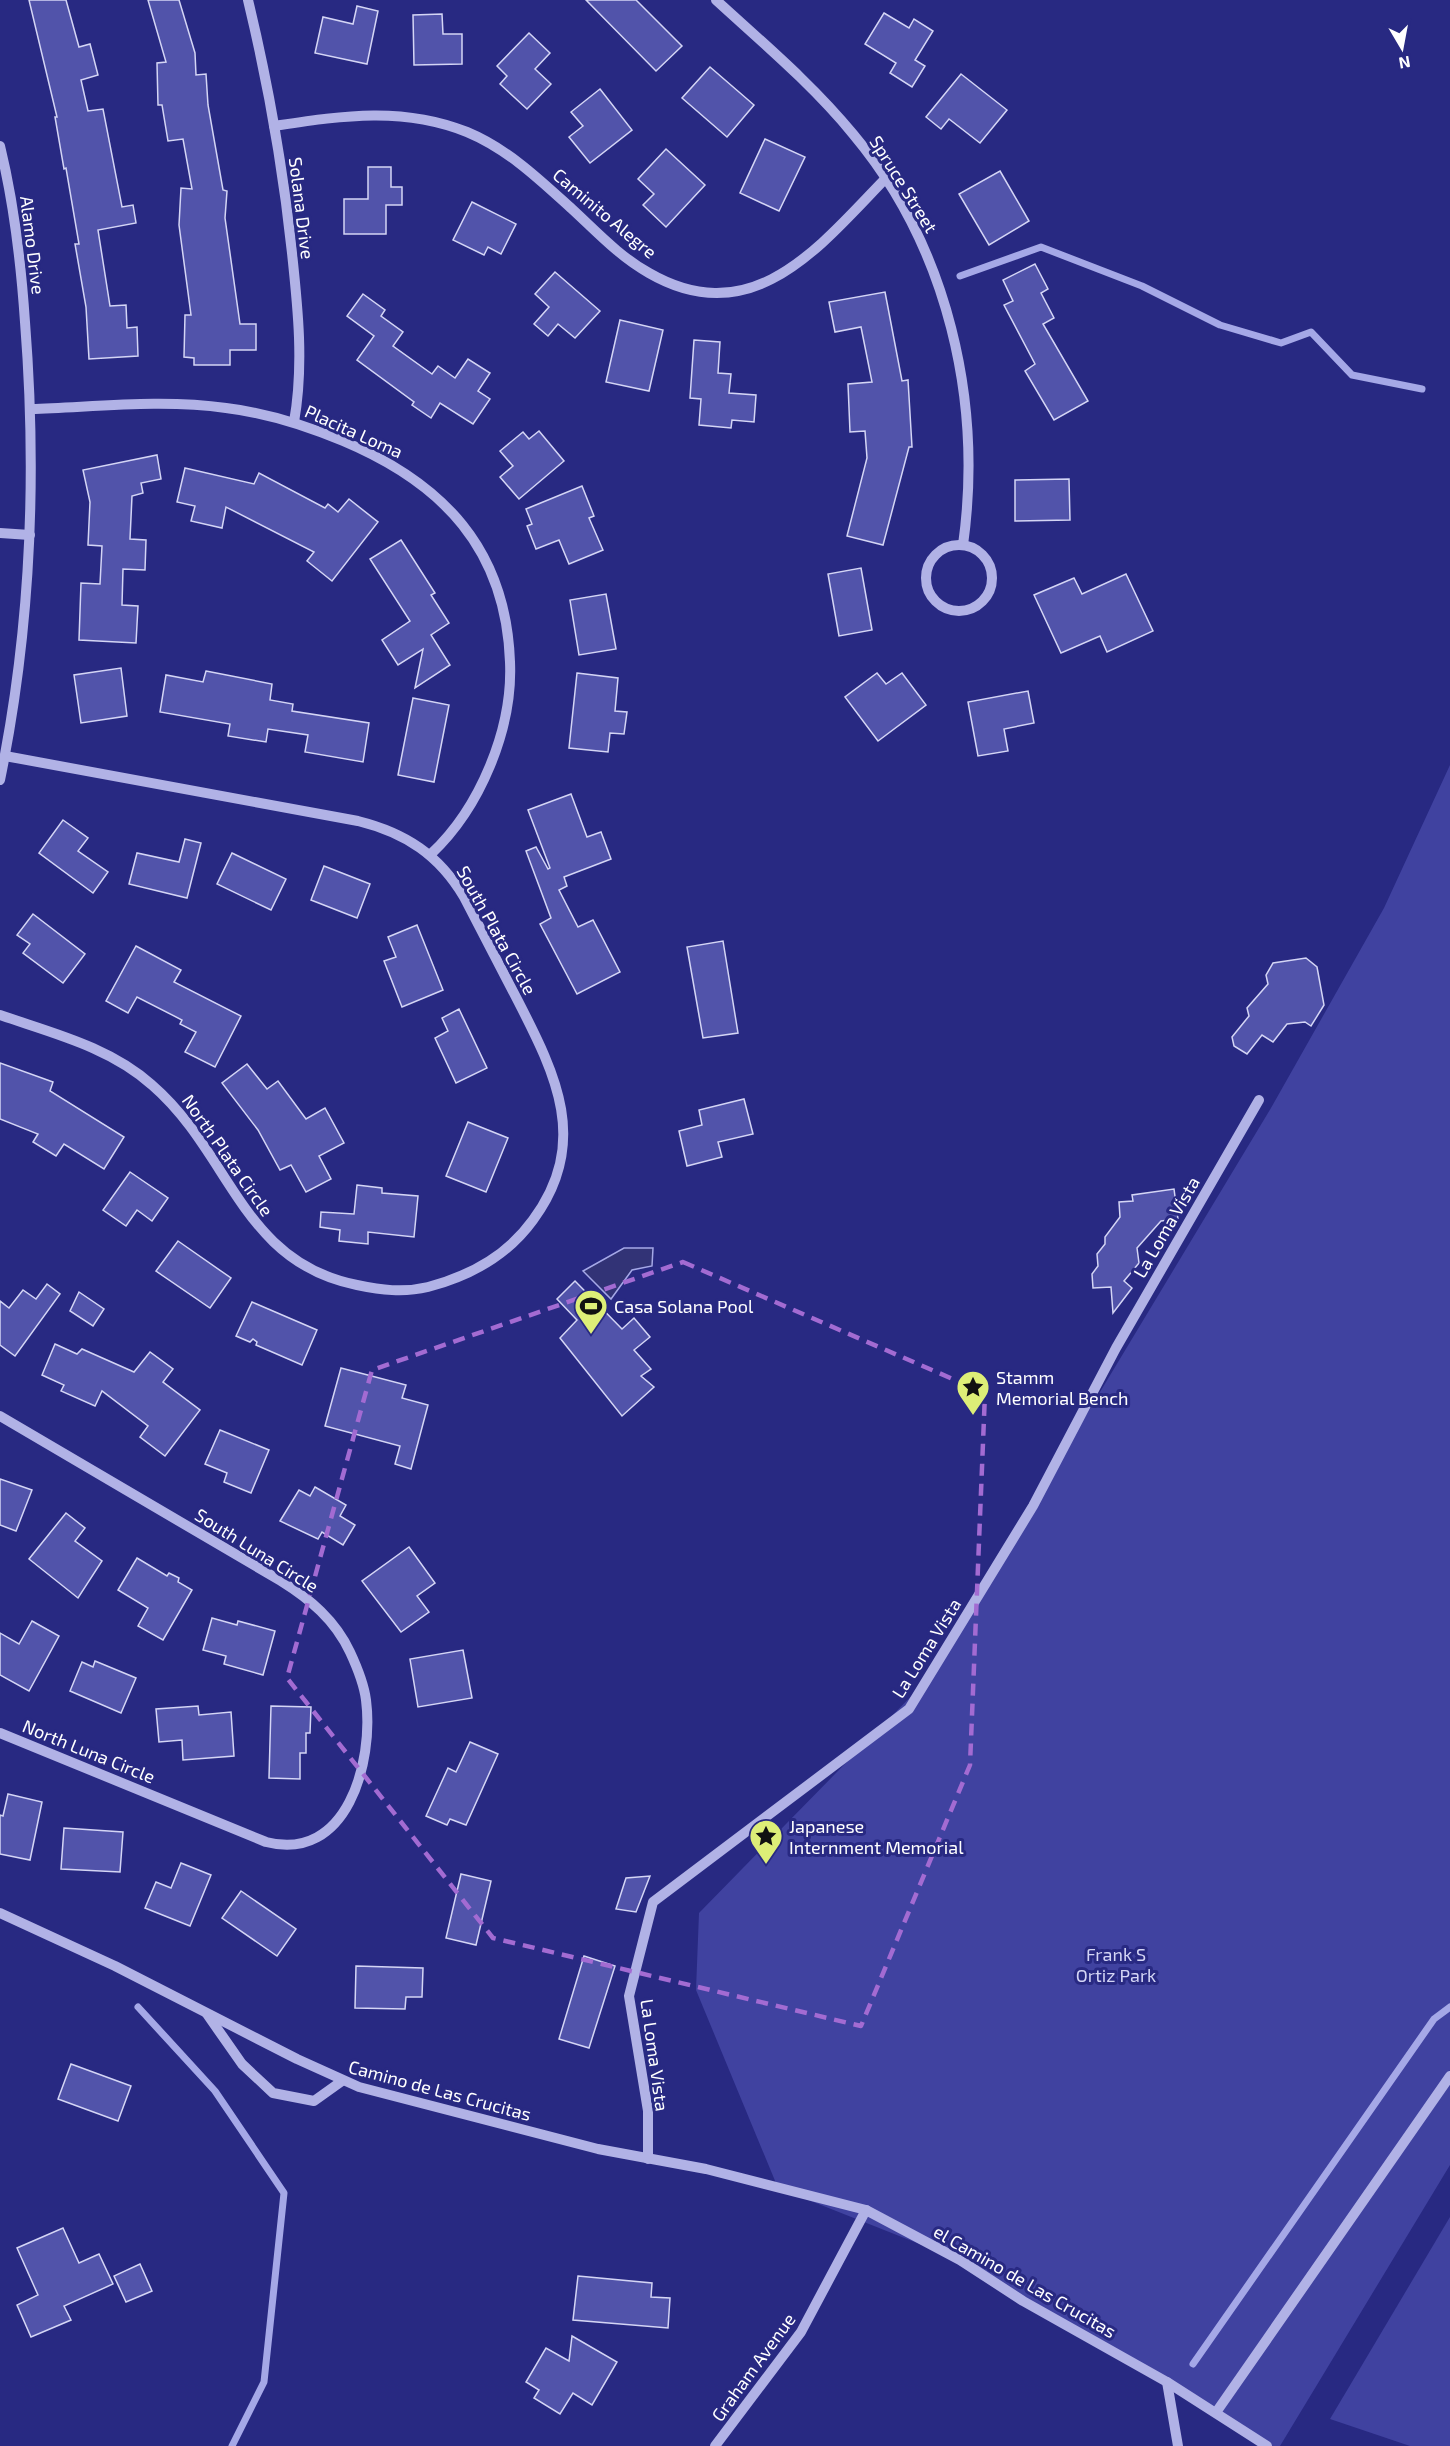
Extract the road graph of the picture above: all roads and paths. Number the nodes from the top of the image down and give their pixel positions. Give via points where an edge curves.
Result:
1 (249, 0) edge
2 (717, 0) edge
3 (274, 126) junction
4 (0, 146) edge
5 (886, 178) junction
6 (31, 409) junction
7 (294, 422) junction
8 (0, 533) edge
9 (30, 535) junction
10 (963, 545) junction
11 (5, 756) junction
12 (0, 780) edge
13 (431, 854) junction
14 (0, 1015) edge
15 (1259, 1101) dead end
16 (397, 1291) joint
17 (0, 1416) edge
18 (0, 1733) edge
19 (165, 1800) joint
20 (0, 1913) edge
21 (206, 2012) junction
22 (1450, 2076) edge
23 (342, 2081) junction
24 (648, 2159) junction
25 (866, 2210) junction
26 (1167, 2382) junction
27 (1217, 2411) junction
28 (718, 2445) edge
29 (1178, 2446) edge
30 (1268, 2446) edge

1 - 3 street, Solana Drive
2 - 5 street, Spruce Street via 833,110
3 - 5 street, Caminito Alegre via 355,114 386,114 442,123 469,133 515,159 649,273 691,290 711,293 750,289 787,272 819,246
3 - 7 street, Solana Drive via 297,317 300,381
4 - 6 street, Alamo Drive via 21,277
5 - 10 street, Spruce Street via 932,267 956,348 968,449
6 - 7 street, Placita Loma via 191,405 258,412
6 - 9 street, Alamo Drive
7 - 13 street, Placita Loma via 385,460 429,489 459,520 479,549 503,609 510,676 500,734 470,803 453,831
8 - 9 street
9 - 11 street, Alamo Drive via 22,635
10 - 10 street via 943,549 934,556 926,575 931,595 947,609 979,604 986,596 992,575 983,555
11 - 12 street, Alamo Drive
11 - 13 street, South Plata Circle via 358,821 397,833
13 - 16 street, South Plata Circle via 464,897 544,1053 560,1098 562,1146 549,1194 521,1236 505,1251 462,1276
14 - 16 street, North Plata Circle via 80,1042 150,1082 187,1121 261,1230 292,1259 325,1277
15 - 24 street, La Loma Vista via 1116,1348 1033,1506 909,1709 653,1902 629,1996 648,2111
17 - 19 street, South Luna Circle via 303,1595 323,1611 350,1651 366,1698 365,1749 360,1774 344,1811 324,1834 297,1846 283,1846
18 - 19 street, North Luna Circle
20 - 21 street, Camino de Las Crucitas
21 - 23 street, Camino de Las Crucitas
21 - 23 street via 242,2064 273,2093 314,2102
22 - 27 street
23 - 24 street, Camino de Las Crucitas
24 - 25 street, Camino de Las Crucitas via 706,2169
25 - 26 street, el Camino de Las Crucitas via 960,2260 1023,2301
25 - 28 street, Graham Avenue via 801,2332
26 - 27 street, el Camino de Las Crucitas
26 - 29 street
27 - 30 street, el Camino de Las Crucitas

